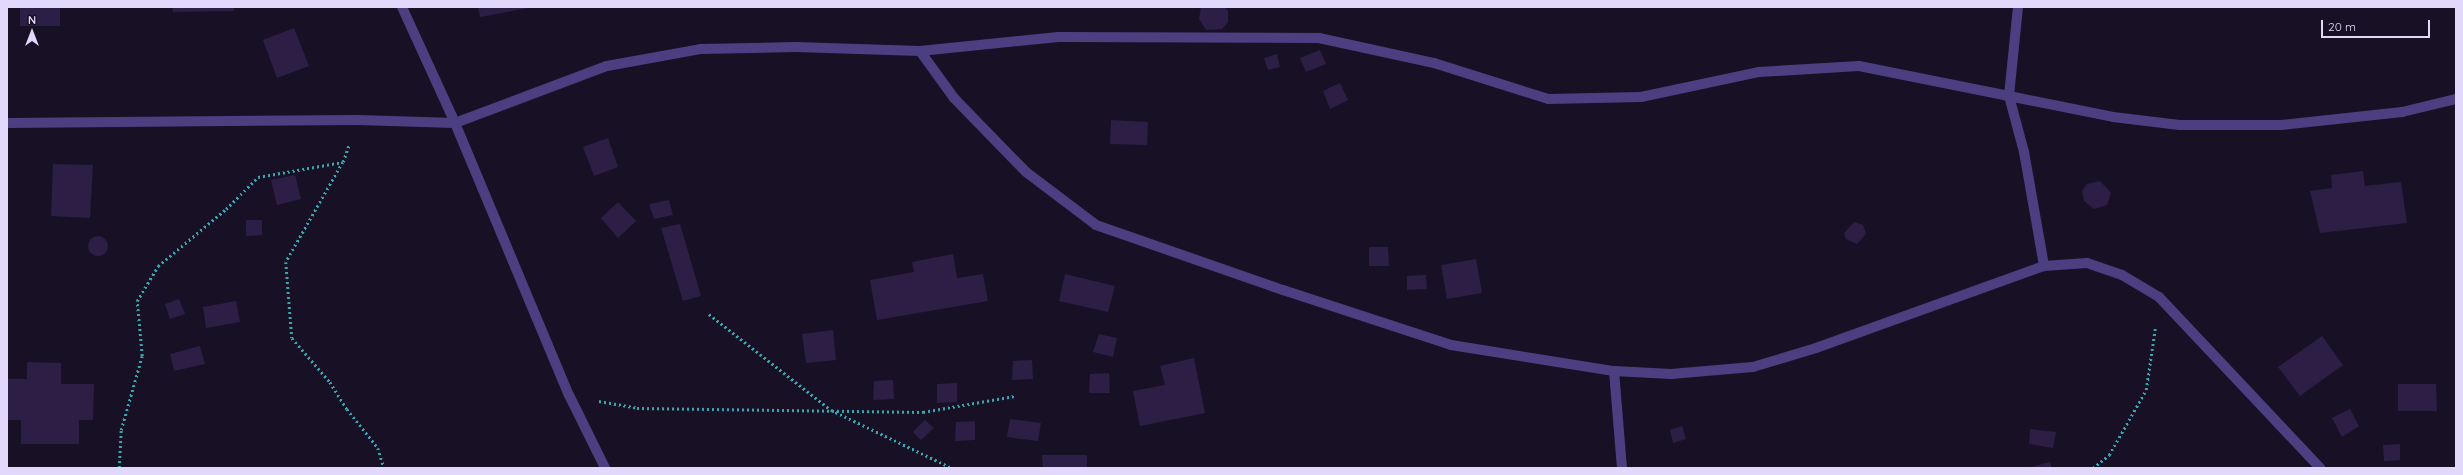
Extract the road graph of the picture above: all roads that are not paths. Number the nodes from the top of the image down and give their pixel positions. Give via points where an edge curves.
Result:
1 (402, 7) edge
2 (2018, 7) edge
3 (920, 51) junction
4 (2009, 96) junction
5 (2456, 99) edge
6 (7, 123) edge
7 (455, 123) junction
8 (2044, 266) junction
9 (1614, 371) junction
10 (605, 468) edge
11 (1622, 468) edge
12 (2321, 468) edge

1 - 7 street
2 - 4 street
3 - 4 street via 1058,37 1319,38 1434,62 1548,99 1641,97 1759,72 1858,66
3 - 7 street via 796,47 701,49 607,66
3 - 9 street via 954,98 1026,172 1096,225 1283,290 1451,344
4 - 5 street via 2113,117 2180,125 2281,125 2402,112
4 - 8 street via 2024,152
6 - 7 street via 358,120
7 - 10 street via 569,395
8 - 9 street via 1816,348 1753,367 1671,374
8 - 12 street via 2087,263 2122,275 2159,297
9 - 11 street

